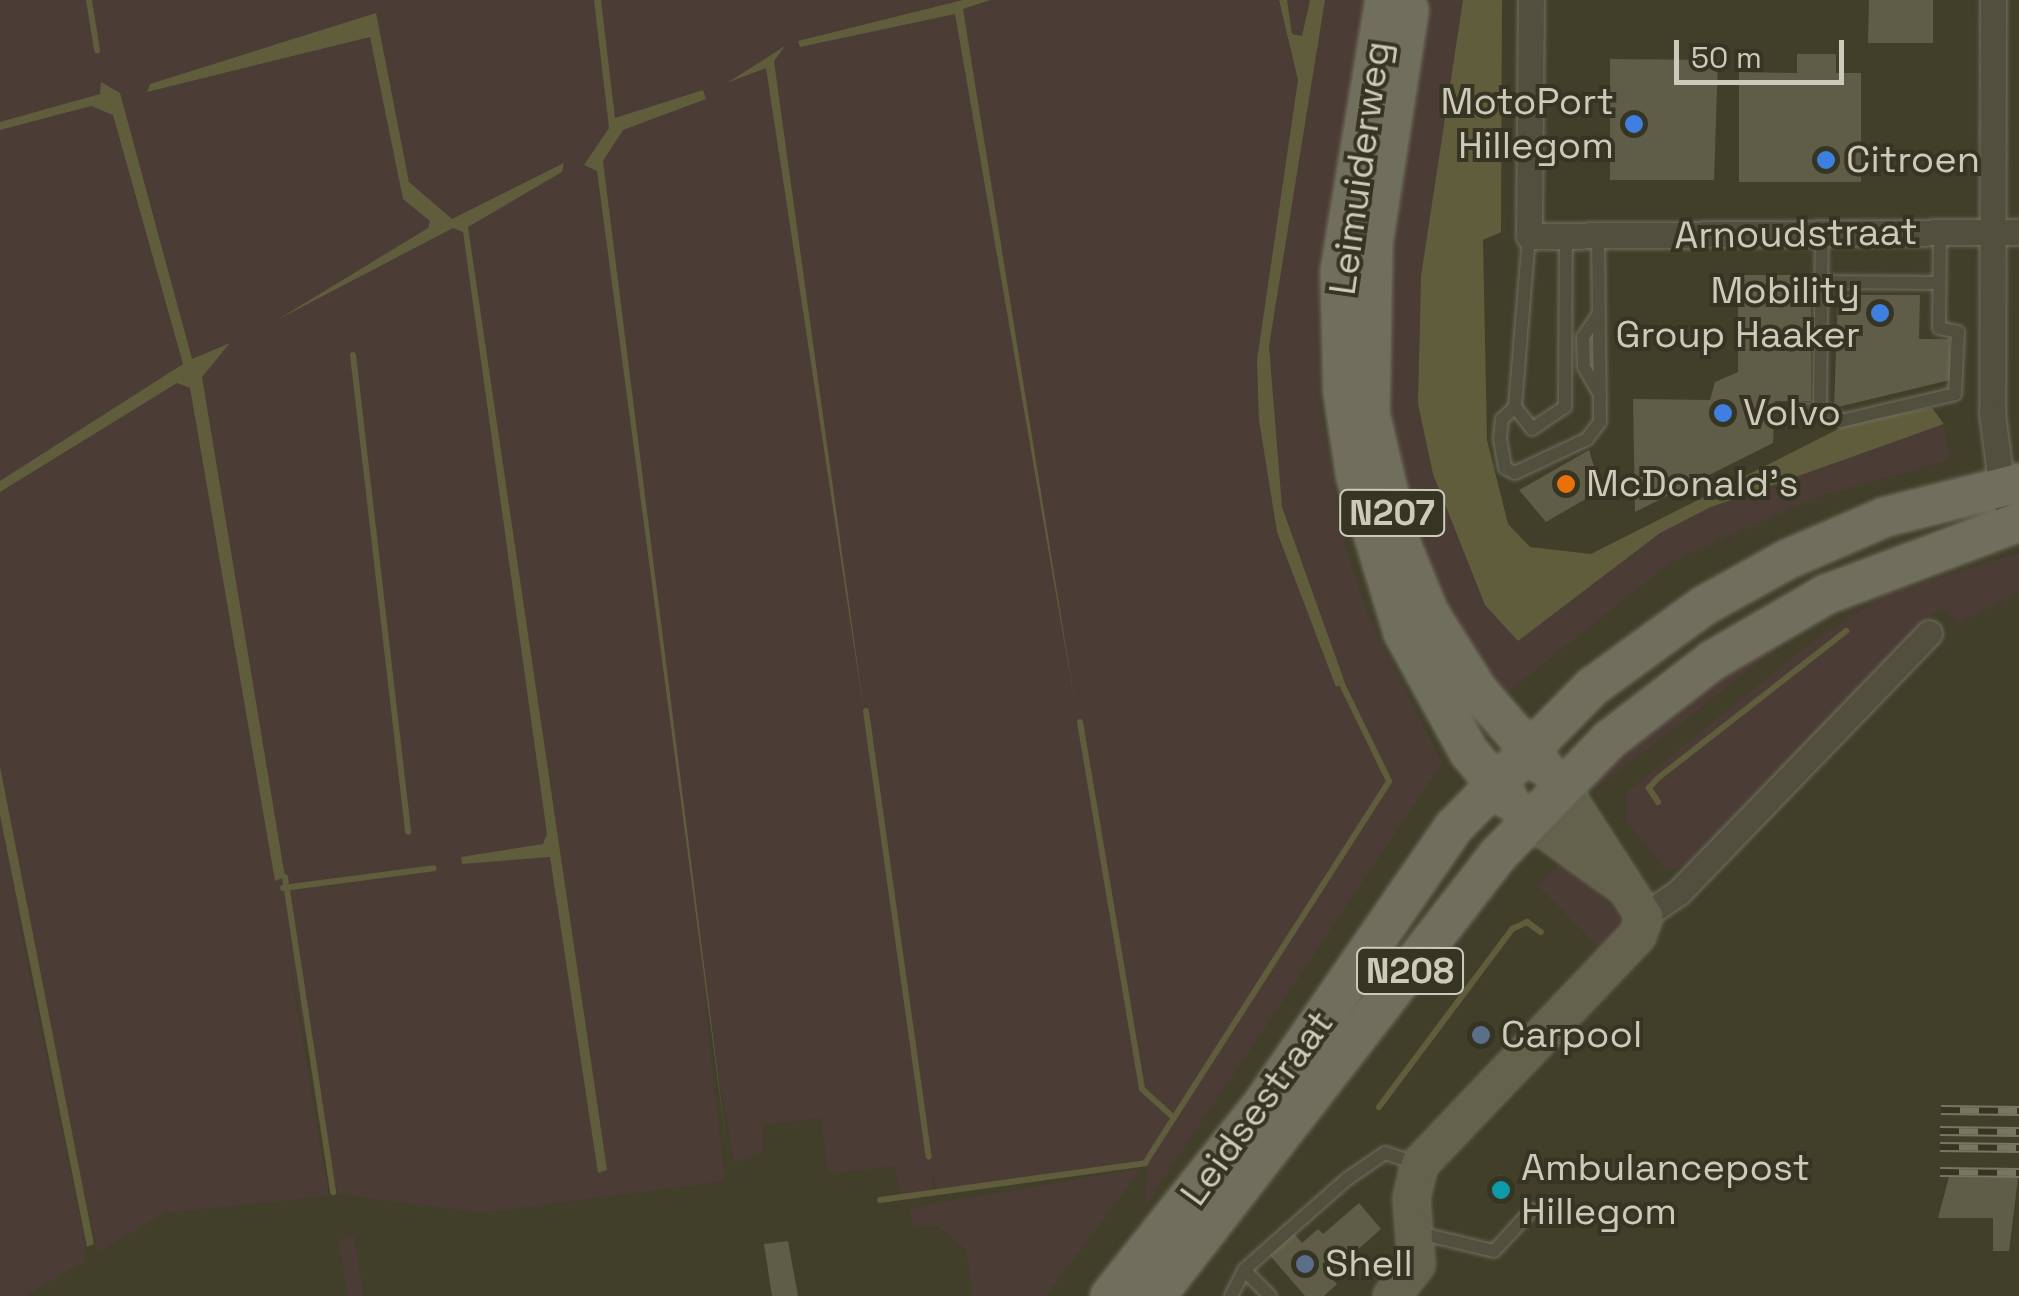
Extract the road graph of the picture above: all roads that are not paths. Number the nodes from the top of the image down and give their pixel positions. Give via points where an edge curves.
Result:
1 (1384, 0) edge
2 (1410, 0) edge
3 (1531, 0) edge
4 (1993, 0) edge
5 (1822, 230) junction
6 (1993, 231) junction
7 (1940, 232) junction
8 (2019, 232) edge
9 (1529, 236) junction
10 (1598, 237) junction
11 (1566, 238) junction
12 (1821, 282) junction
13 (1940, 284) junction
14 (1515, 407) junction
15 (1797, 410) dead end
16 (1820, 411) junction
17 (2010, 484) edge
18 (2013, 523) edge
19 (1930, 633) dead end
20 (1526, 747) junction
21 (1492, 785) junction
22 (1560, 786) junction
23 (1529, 818) junction
24 (1638, 904) junction
25 (1419, 1164) junction
26 (1532, 1210) dead end
27 (1418, 1233) junction
28 (1244, 1270) junction
29 (1110, 1296) edge
30 (1156, 1296) edge
31 (1231, 1296) edge
32 (1270, 1296) edge
33 (1391, 1296) edge

1 - 21 main road, Leimuiderweg / N207 via 1340,272 1343,392 1360,496 1392,600 1437,699
2 - 20 main road, Leimuiderweg / N207 via 1372,242 1370,414 1400,542 1429,612 1454,658
3 - 9 street
4 - 6 street
5 - 7 street, Arnoudstraat
5 - 10 street, Arnoudstraat
5 - 12 lane
6 - 7 street, Arnoudstraat
6 - 8 street, Arnoudstraat
6 - 17 street
7 - 13 lane
9 - 11 street, Arnoudstraat
9 - 14 lane
10 - 11 street, Arnoudstraat
10 - 14 lane via 1600,422 1588,439 1515,473 1506,468 1500,439 1502,419
11 - 14 lane via 1565,407 1532,428
12 - 13 lane
12 - 16 lane
13 - 16 lane via 1939,328 1958,332 1955,394 1841,420
15 - 16 lane
17 - 18 street
17 - 20 main road, Leidsestraat / N208 via 1885,517 1705,604 1592,687
18 - 22 main road, Leidsestraat / N208 via 1827,594 1742,641 1664,694
19 - 24 street via 1680,892
20 - 21 main road, Leidsestraat / N208
20 - 22 main road, N207
21 - 23 main road, N207
21 - 29 main road, Leidsestraat / N208 via 1262,1105
22 - 23 main road, Leidsestraat / N208
22 - 24 street
23 - 24 street
23 - 30 main road, Leidsestraat / N208
24 - 25 street via 1637,935
25 - 27 street via 1411,1198
25 - 28 lane via 1384,1153
26 - 27 lane via 1494,1251
27 - 33 street via 1416,1264
28 - 31 lane
28 - 32 lane

